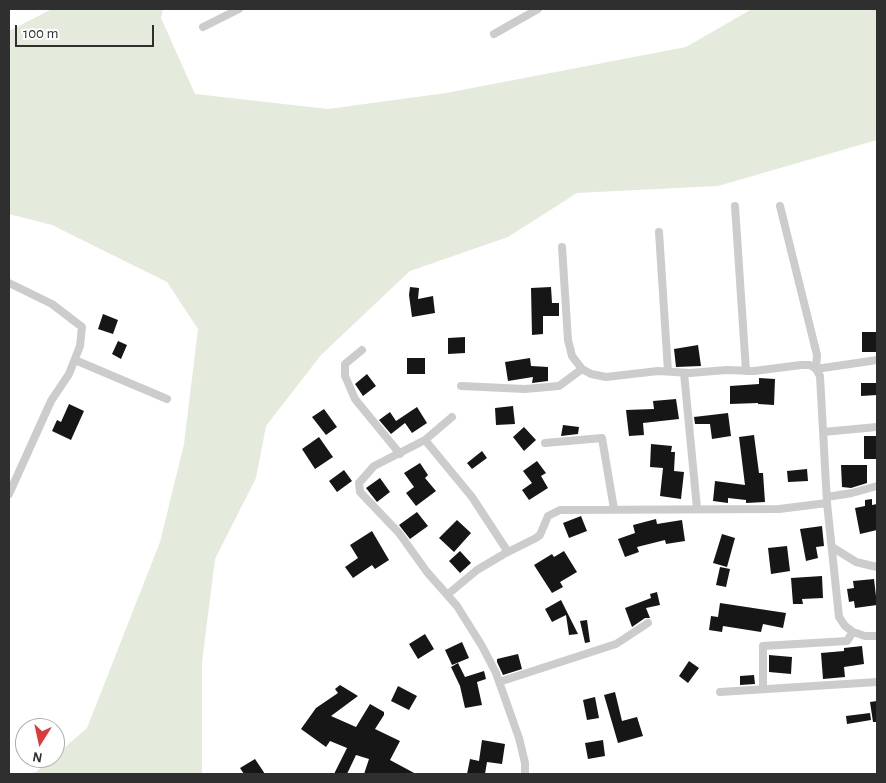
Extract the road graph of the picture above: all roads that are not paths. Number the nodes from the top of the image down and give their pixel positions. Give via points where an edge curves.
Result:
1 (238, 9) edge
2 (538, 9) edge
3 (203, 27) dead end
4 (494, 34) dead end
5 (735, 206) dead end
6 (780, 206) dead end
7 (659, 232) dead end
8 (562, 247) dead end
9 (9, 283) edge
10 (362, 350) dead end
11 (75, 360) junction
12 (877, 360) edge
13 (582, 369) junction
14 (816, 369) junction
15 (746, 370) junction
16 (668, 372) junction
17 (684, 373) junction
18 (461, 386) dead end
19 (167, 399) dead end
20 (452, 417) dead end
21 (877, 427) edge
22 (823, 432) junction
23 (425, 440) junction
24 (545, 443) dead end
25 (400, 454) junction
26 (877, 486) edge
27 (9, 494) edge
28 (827, 500) junction
29 (697, 508) junction
30 (614, 509) junction
31 (832, 547) junction
32 (508, 552) junction
33 (877, 567) edge
34 (448, 595) junction
35 (648, 623) dead end
36 (853, 632) junction
37 (877, 636) edge
38 (499, 682) junction
39 (877, 682) edge
40 (763, 689) junction
41 (720, 692) dead end
42 (525, 774) edge

1 - 3 street
2 - 4 street
5 - 15 street
6 - 14 street via 816,356
7 - 16 street
8 - 13 street via 568,340 572,356
9 - 11 street via 52,304 82,327
10 - 25 street via 345,364 345,376 355,399
11 - 19 street
11 - 27 street via 51,401
12 - 14 street
13 - 16 street via 606,377
13 - 18 street via 559,386 525,389
14 - 15 street via 802,364
14 - 22 street via 820,376
15 - 17 street
16 - 17 street
17 - 29 street
20 - 23 street
21 - 22 street
22 - 28 street
23 - 25 street
23 - 32 street via 472,497
24 - 30 street via 602,438
25 - 34 street via 374,466 359,483 360,492 399,533
26 - 28 street
28 - 29 street via 779,509
28 - 31 street
29 - 30 street
30 - 32 street via 560,510 548,516 536,538
31 - 33 street via 856,562
31 - 36 street via 839,617
32 - 34 street via 477,570
34 - 38 street via 482,646
35 - 38 street via 616,644
36 - 37 street
36 - 40 street via 847,641 763,646
38 - 42 street via 519,738
39 - 40 street
40 - 41 street

